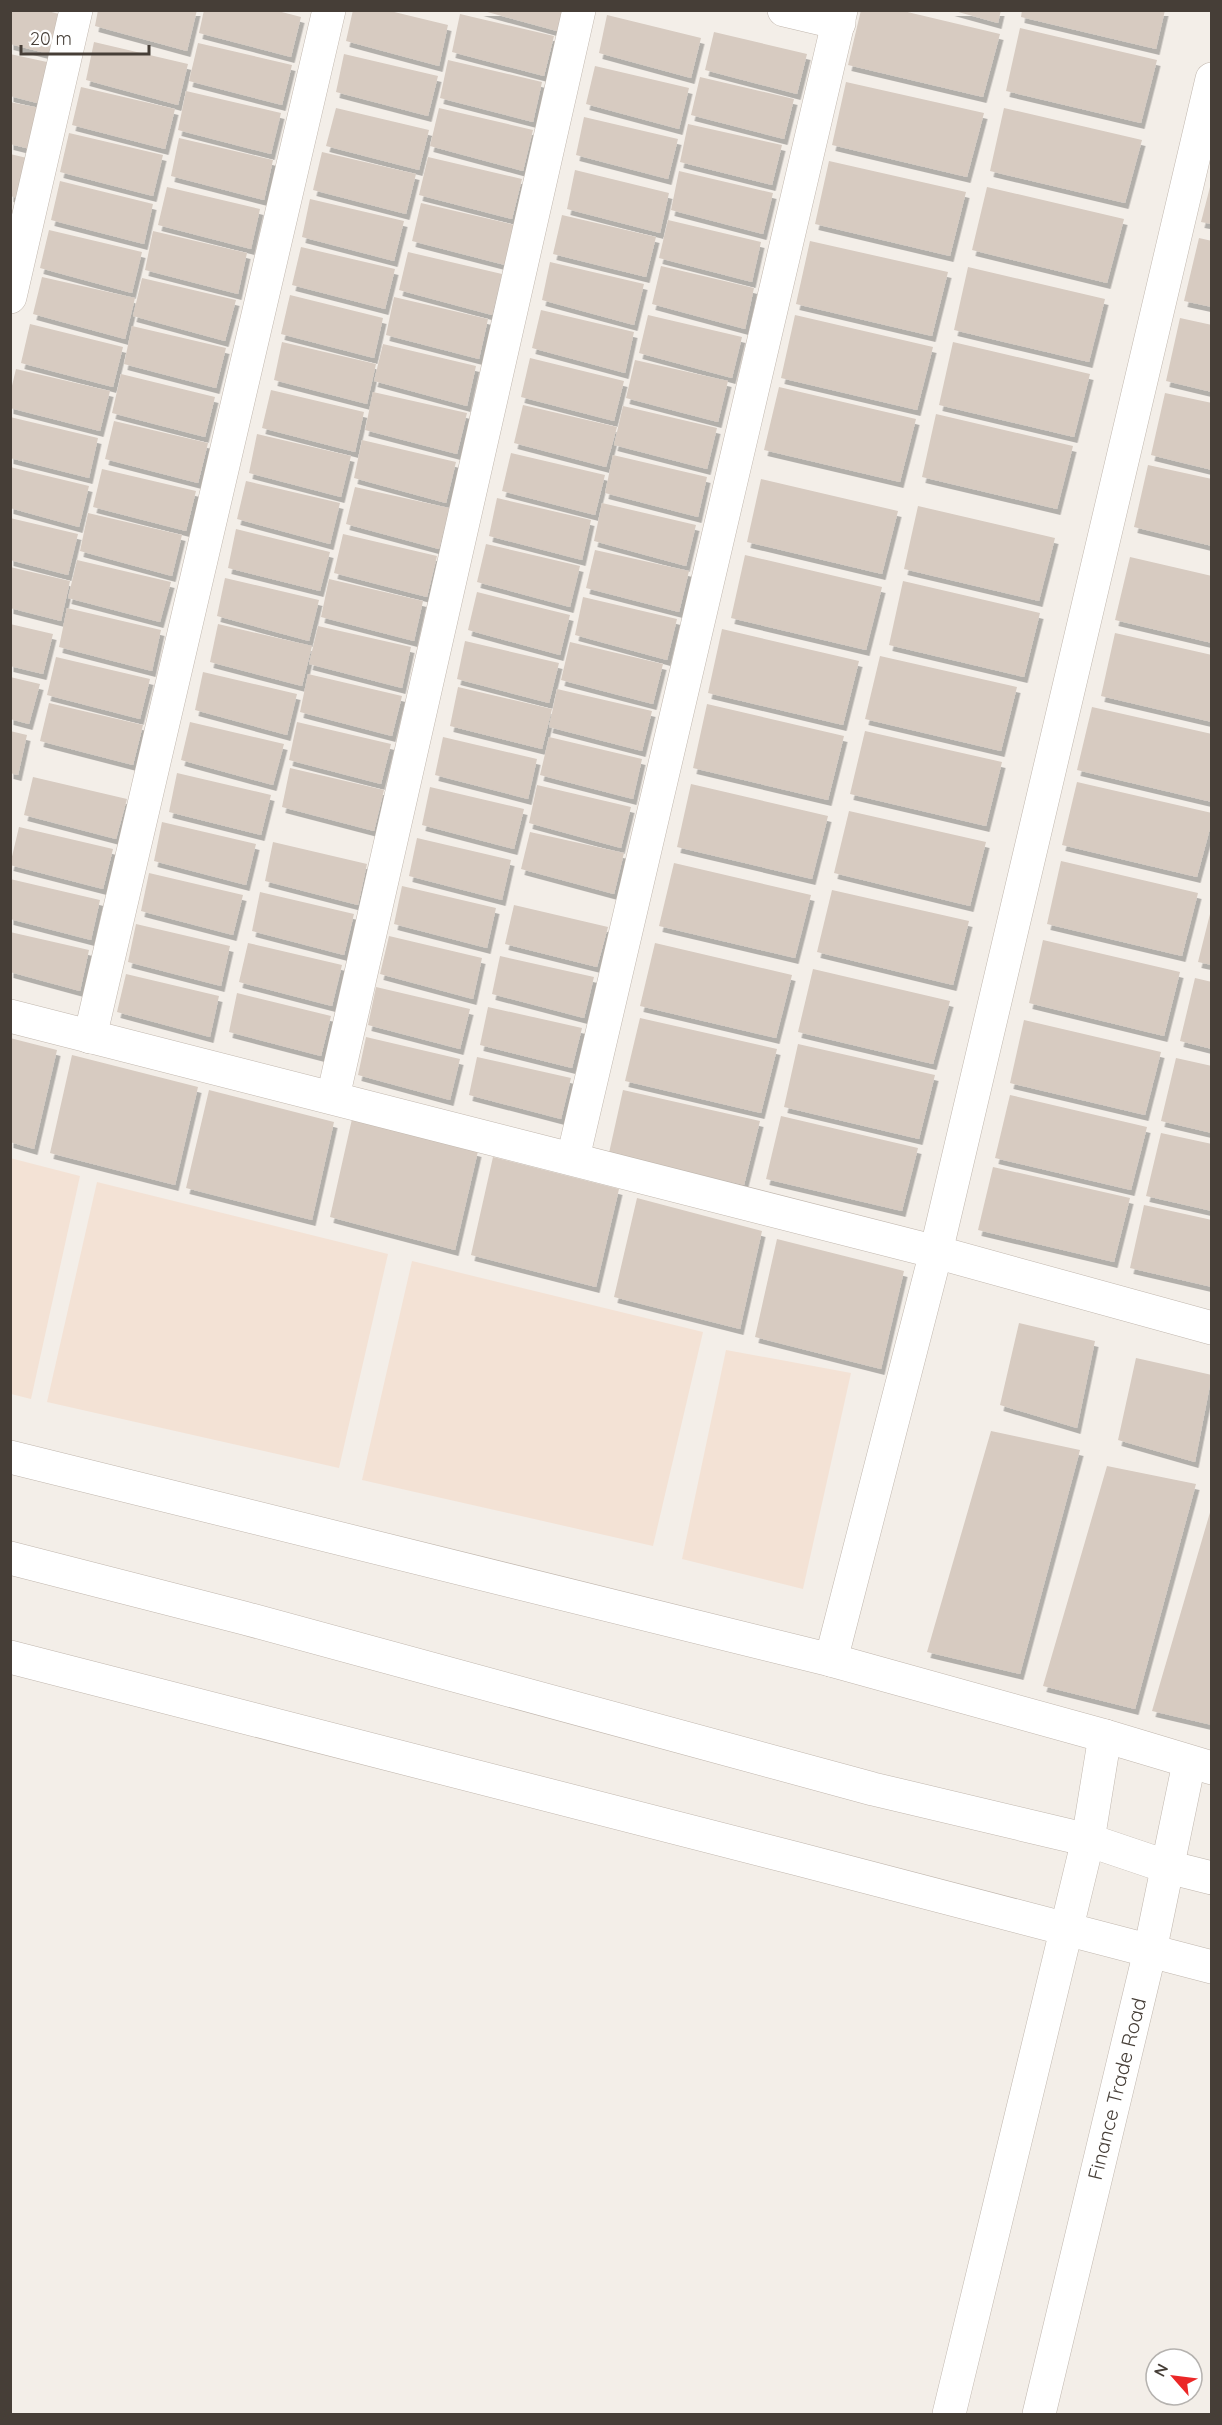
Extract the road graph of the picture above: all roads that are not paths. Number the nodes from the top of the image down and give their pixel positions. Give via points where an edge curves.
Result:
1 (76, 10) edge
2 (329, 10) edge
3 (579, 10) edge
4 (784, 10) edge
5 (840, 17) edge
6 (1212, 79) edge
7 (10, 297) edge
8 (10, 1016) edge
9 (90, 1037) junction
10 (333, 1097) junction
11 (573, 1158) junction
12 (936, 1252) junction
13 (1212, 1328) edge
14 (10, 1457) edge
15 (10, 1558) edge
16 (10, 1657) edge
17 (831, 1660) junction
18 (1105, 1736) junction
19 (1200, 1765) edge
20 (1088, 1840) junction
21 (1168, 1867) junction
22 (1212, 1878) edge
23 (1066, 1928) junction
24 (1150, 1951) junction
25 (1212, 1967) edge
26 (949, 2415) edge
27 (1039, 2415) edge

1 - 7 street
2 - 9 street
3 - 10 street
4 - 5 street
5 - 11 street
6 - 12 street
8 - 9 street
9 - 10 street
10 - 11 street
11 - 12 street
12 - 13 street
12 - 17 street
14 - 17 street
15 - 20 street via 244,1617 862,1786
16 - 23 street
17 - 18 street
18 - 19 street
18 - 20 street
19 - 21 street, Finance Trade Road
20 - 21 street
20 - 23 street
21 - 22 street
21 - 24 street, Finance Trade Road
23 - 24 street
23 - 26 street
24 - 25 street
24 - 27 street, Finance Trade Road

